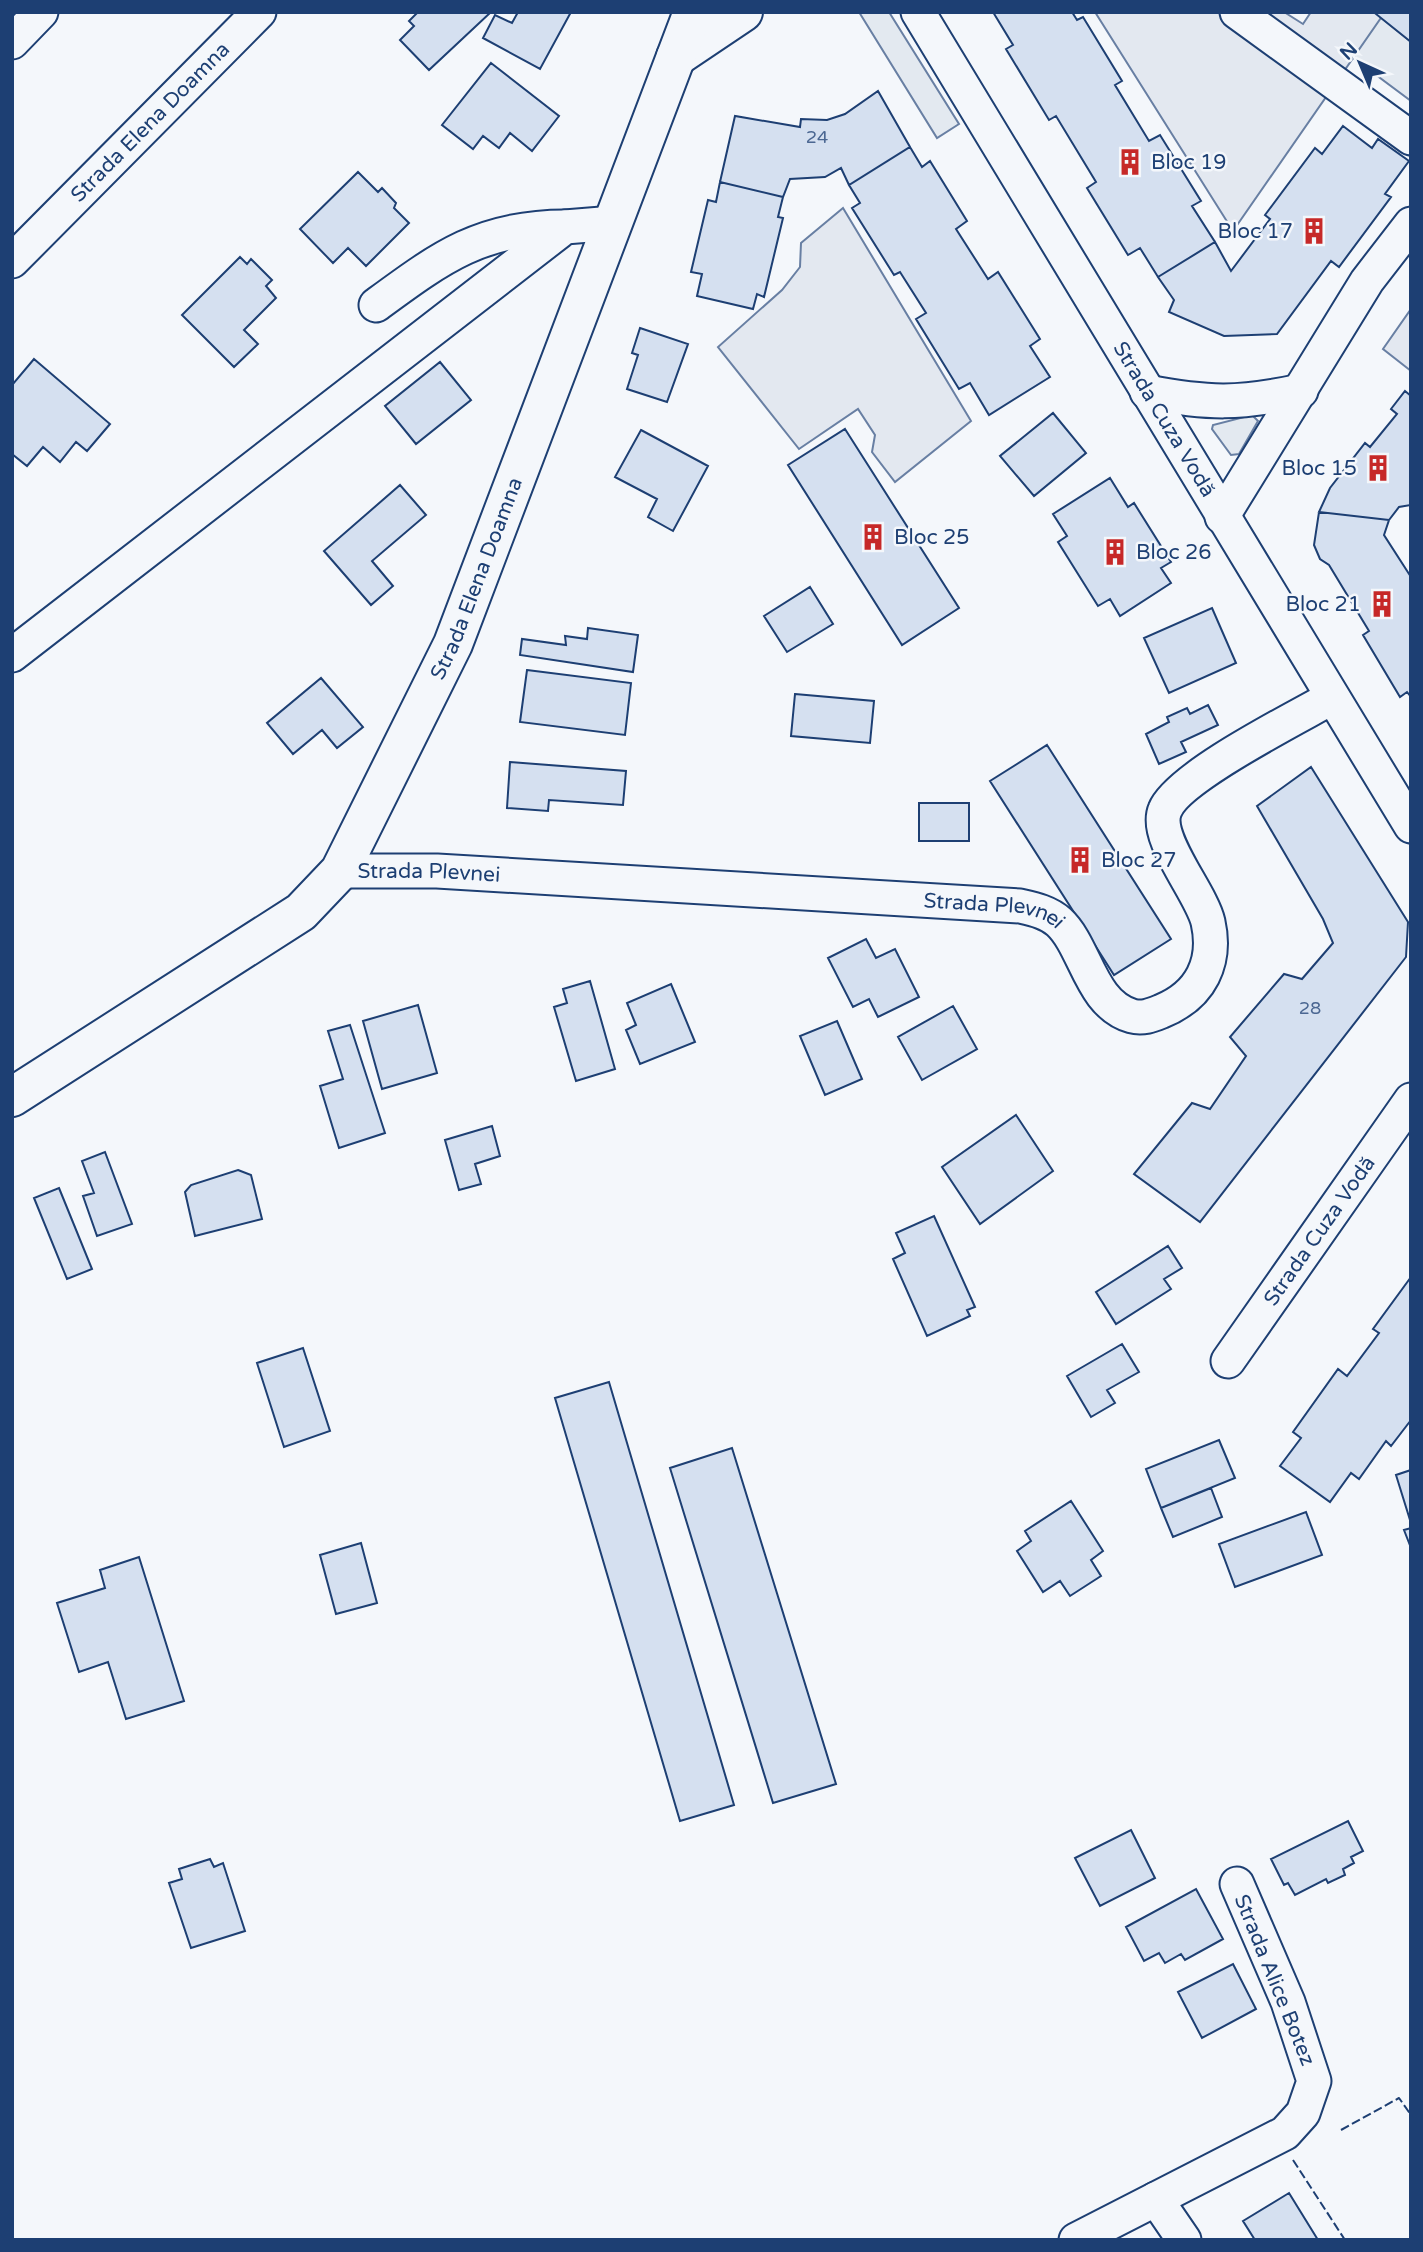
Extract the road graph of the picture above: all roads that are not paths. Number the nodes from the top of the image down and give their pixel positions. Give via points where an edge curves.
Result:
1 (41, 12) edge
2 (259, 12) edge
3 (693, 12) edge
4 (743, 12) edge
5 (918, 12) edge
6 (1237, 12) edge
7 (12, 42) edge
8 (676, 57) junction
9 (1411, 138) edge
10 (614, 223) junction
11 (1411, 223) edge
12 (565, 227) junction
13 (12, 261) edge
14 (376, 306) dead end
15 (1301, 391) junction
16 (1147, 392) junction
17 (1222, 517) junction
18 (12, 654) edge
19 (1331, 698) junction
20 (1411, 825) edge
21 (340, 871) junction
22 (12, 1097) edge
23 (1411, 1100) edge
24 (1228, 1361) dead end
25 (1237, 1884) dead end
26 (1156, 2199) junction
27 (1076, 2240) edge
28 (1184, 2240) edge

1 - 7 street
2 - 13 street, Strada Elena Doamna
3 - 8 street, Strada Elena Doamna
4 - 8 street
5 - 16 street, Strada Cuza Vodă
6 - 9 street
8 - 10 street, Strada Elena Doamna
10 - 12 street
10 - 21 street, Strada Elena Doamna via 453,644
11 - 15 street via 1367,281
12 - 14 street via 534,227 463,246
12 - 18 street
15 - 16 street via 1248,402 1198,402
15 - 17 street
16 - 17 street, Strada Cuza Vodă
17 - 19 street, Strada Cuza Vodă
19 - 20 street, Strada Cuza Vodă
19 - 21 street, Strada Plevnei via 1189,782 1164,810 1163,828 1198,895 1211,946 1206,974 1192,994 1177,1005 1140,1018 1107,1002 1059,922 1020,906 437,871
21 - 22 street, Strada Elena Doamna via 301,912
23 - 24 street, Strada Cuza Vodă
25 - 26 street, Strada Alice Botez via 1288,2002 1314,2081 1303,2113 1285,2133
26 - 27 street, Strada Alice Botez
26 - 28 street

